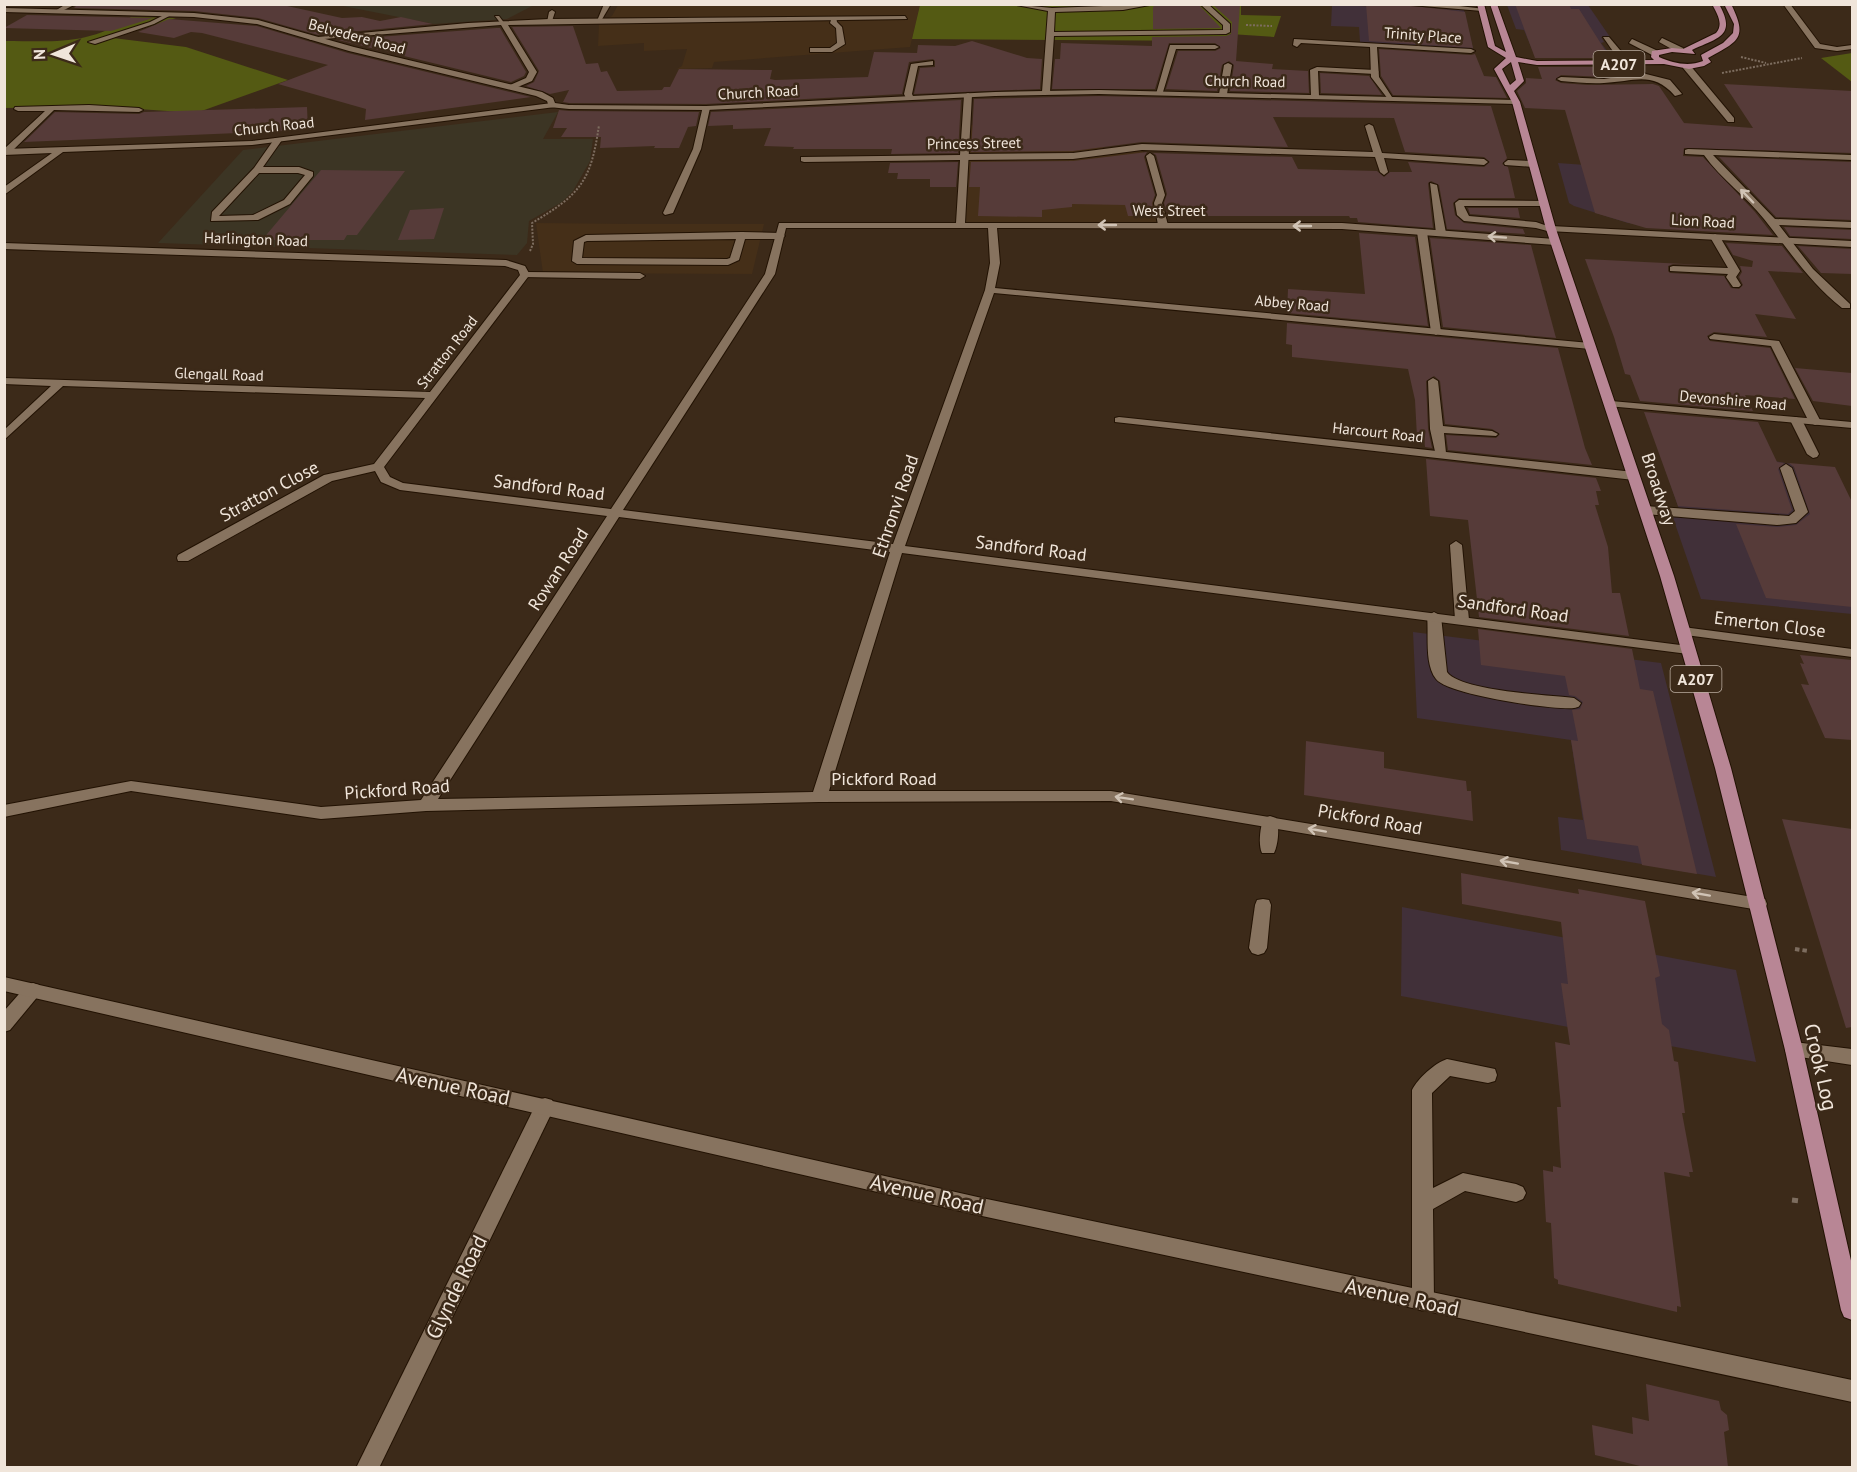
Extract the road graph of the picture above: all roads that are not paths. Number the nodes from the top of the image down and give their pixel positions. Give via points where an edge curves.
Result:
1 (73, 4) edge
2 (608, 4) edge
3 (1014, 4) edge
4 (1152, 4) edge
5 (1177, 4) edge
6 (1190, 4) edge
7 (1203, 4) edge
8 (1402, 4) edge
9 (1493, 4) edge
10 (1715, 4) edge
11 (1727, 4) edge
12 (1786, 4) edge
13 (1481, 7) edge
14 (4, 10) edge
15 (1053, 10) junction
16 (58, 11) junction
17 (552, 12) dead end
18 (170, 14) junction
19 (834, 18) junction
20 (904, 18) dead end
21 (500, 20) junction
22 (599, 20) junction
23 (549, 21) junction
24 (1052, 34) junction
25 (311, 38) junction
26 (1606, 39) dead end
27 (1662, 40) dead end
28 (1632, 41) dead end
29 (92, 42) dead end
30 (1298, 45) dead end
31 (1373, 45) junction
32 (1215, 47) dead end
33 (1852, 47) edge
34 (813, 50) dead end
35 (1682, 50) junction
36 (1471, 51) dead end
37 (1655, 55) junction
38 (1704, 57) junction
39 (1511, 58) junction
40 (1622, 58) junction
41 (1665, 62) junction
42 (930, 63) dead end
43 (1632, 64) junction
44 (1228, 65) dead end
45 (1689, 70) junction
46 (1375, 72) junction
47 (1643, 75) junction
48 (1561, 79) dead end
49 (513, 87) junction
50 (1511, 89) junction
51 (1046, 92) junction
52 (1160, 92) junction
53 (1223, 94) junction
54 (1678, 94) dead end
55 (968, 95) junction
56 (1315, 96) junction
57 (1388, 97) junction
58 (910, 98) junction
59 (1516, 102) junction
60 (552, 105) junction
61 (52, 108) junction
62 (706, 108) junction
63 (18, 109) dead end
64 (139, 110) dead end
65 (1731, 120) dead end
66 (1369, 126) dead end
67 (278, 140) junction
68 (61, 150) junction
69 (6, 152) edge
70 (1688, 152) dead end
71 (1706, 152) junction
72 (1378, 155) junction
73 (1150, 156) dead end
74 (964, 157) junction
75 (1852, 157) edge
76 (804, 159) dead end
77 (1484, 162) dead end
78 (1508, 163) dead end
79 (1533, 164) junction
80 (257, 170) junction
81 (1384, 172) dead end
82 (1433, 185) dead end
83 (5, 191) edge
84 (1478, 202) junction
85 (1495, 203) junction
86 (1511, 203) junction
87 (1544, 203) junction
88 (668, 213) dead end
89 (1481, 220) junction
90 (1499, 222) junction
91 (1771, 222) junction
92 (1517, 224) junction
93 (960, 225) junction
94 (992, 225) junction
95 (1163, 225) junction
96 (1852, 225) edge
97 (1551, 229) junction
98 (781, 230) junction
99 (1422, 232) junction
100 (1441, 233) junction
101 (742, 235) junction
102 (1716, 237) junction
103 (1783, 241) junction
104 (1555, 242) junction
105 (1852, 244) edge
106 (4, 246) edge
107 (1673, 269) dead end
108 (523, 271) junction
109 (1735, 271) junction
110 (640, 276) dead end
111 (1736, 285) dead end
112 (990, 290) junction
113 (1846, 306) dead end
114 (1436, 332) junction
115 (1714, 337) dead end
116 (1590, 346) junction
117 (4, 381) edge
118 (1432, 381) dead end
119 (59, 384) junction
120 (432, 395) junction
121 (1611, 404) junction
122 (1119, 420) dead end
123 (1796, 420) junction
124 (1815, 422) junction
125 (1852, 425) edge
126 (1436, 429) junction
127 (1492, 434) dead end
128 (4, 436) edge
129 (1440, 453) junction
130 (1813, 454) dead end
131 (378, 468) junction
132 (1786, 468) dead end
133 (1634, 476) junction
134 (1645, 510) junction
135 (616, 513) junction
136 (1456, 545) dead end
137 (897, 550) junction
138 (183, 558) dead end
139 (1434, 616) junction
140 (1462, 620) junction
141 (1683, 632) junction
142 (1688, 650) junction
143 (1852, 653) edge
144 (1574, 703) dead end
145 (819, 797) junction
146 (426, 805) junction
147 (4, 811) edge
148 (1270, 822) junction
149 (1268, 849) dead end
150 (1263, 904) dead end
151 (1759, 904) junction
152 (1258, 948) dead end
153 (4, 984) edge
154 (33, 990) junction
155 (4, 1025) edge
156 (1794, 1050) junction
157 (1852, 1057) edge
158 (1488, 1075) dead end
159 (545, 1106) junction
160 (1516, 1193) dead end
161 (1422, 1204) junction
162 (1423, 1301) junction
163 (1852, 1310) edge
164 (1852, 1391) edge
165 (367, 1467) edge

1 - 16 street
2 - 22 street
3 - 15 street
4 - 15 street
5 - 6 street
7 - 24 street via 1227,24 1226,32
8 - 13 street
9 - 39 main road, Broadway
10 - 35 main road via 1723,18 1723,30
11 - 38 main road via 1737,33 1726,45
12 - 33 street via 1818,46
13 - 39 main road via 1492,47
14 - 16 street, Belvedere Road
15 - 24 street
16 - 18 street, Belvedere Road
17 - 23 street
18 - 25 street, Belvedere Road via 258,22
18 - 29 street
19 - 20 street
19 - 22 street
19 - 34 street via 841,44 832,50
21 - 23 street
21 - 25 street
21 - 49 street via 533,72 529,79
22 - 23 street
24 - 51 street
25 - 49 street, Belvedere Road
26 - 40 street
27 - 35 street
28 - 37 street
30 - 31 street, Trinity Place via 1297,41
31 - 36 street, Trinity Place
31 - 46 street, Trinity Place
32 - 52 street via 1173,47
35 - 37 main road via 1665,50
35 - 38 main road
37 - 40 main road, A207
37 - 41 main road
38 - 45 main road via 1705,64
39 - 40 main road, A207
39 - 43 main road, A207 via 1537,63
39 - 50 main road, Broadway / A207 via 1520,81
39 - 50 main road, Broadway / A207 via 1498,69 1501,80
41 - 43 main road, A207
41 - 45 main road
42 - 58 street via 915,64
43 - 47 street
44 - 53 street
45 - 65 street
46 - 56 street via 1314,70
46 - 57 street, Trinity Place
47 - 48 street via 1604,81
47 - 54 street via 1667,82
49 - 60 street, Belvedere Road via 539,94
50 - 59 main road, Broadway / A207
51 - 52 street, Church Road
51 - 55 street, Church Road
52 - 53 street, Church Road
53 - 56 street, Church Road
55 - 58 street, Church Road
55 - 74 street
56 - 57 street, Church Road
57 - 59 street, Church Road
58 - 62 street, Church Road
59 - 79 main road, Broadway / A207
60 - 62 street, Church Road via 603,109
60 - 67 street, Church Road via 367,133
61 - 63 street
61 - 64 street
61 - 69 street
62 - 88 street via 697,149
66 - 72 street
67 - 68 street, Church Road
67 - 80 street
68 - 69 street, Church Road
68 - 83 street
70 - 71 street
71 - 75 street
91 -> 71 street
72 - 74 street, Princess Street via 1142,147 1072,156
72 - 77 street, Princess Street
72 - 81 street
73 - 95 street via 1161,195 1158,203
74 - 76 street, Princess Street
74 - 93 street
78 - 79 street
79 - 87 main road, Broadway / A207
80 - 80 street via 215,214 214,219 255,218 287,202 310,174 299,170
82 - 100 street
84 - 85 street
84 - 89 street
84 - 89 street via 1459,203 1464,218
85 - 86 street
85 - 90 street
86 - 87 street
86 - 92 street
87 - 97 main road, Broadway / A207
89 - 90 street, Lion Road
90 - 92 street, Lion Road
91 - 96 street
91 - 103 street
92 - 97 street, Lion Road
93 - 94 street, West Street
93 - 98 street, West Street
95 -> 94 street, West Street
94 - 112 street, Ethronvi Road via 995,263
99 -> 95 street, West Street via 1342,226
97 - 102 street, Lion Road
97 - 104 main road, Broadway / A207
98 - 101 street, West Street
98 - 135 street, Rowan Road via 770,274
99 - 100 street, West Street
99 - 114 street
104 -> 100 street, West Street
101 - 101 street, West Street via 586,238 579,241 577,261 728,262 734,260
102 - 103 street, Lion Road
102 - 109 street
103 - 105 street, Lion Road
103 - 113 street via 1821,286
104 - 116 main road, Broadway / A207
106 - 108 street, Harlington Road via 506,262
107 - 109 street
108 - 110 street
108 - 120 street, Stratton Road
109 - 111 street via 1731,277
112 - 114 street, Abbey Road
112 - 137 street, Ethronvi Road
114 - 116 street, Abbey Road
115 - 124 street via 1775,343
116 - 121 main road, Broadway / A207
117 - 119 street, Glengall Road
118 - 126 street
119 - 120 street, Glengall Road
119 - 128 street
120 - 131 street, Stratton Road
121 - 123 street, Devonshire Road
121 - 133 main road, Broadway / A207
122 - 129 street, Harcourt Road
123 - 124 street, Devonshire Road
123 - 130 street
124 - 125 street, Devonshire Road
126 - 127 street
126 - 129 street
129 - 133 street, Harcourt Road
131 - 135 street, Sandford Road via 385,479 400,486
131 - 138 street, Stratton Close via 328,478
132 - 134 street via 1802,512 1792,520
133 - 134 main road, Broadway / A207
134 - 141 main road, Broadway / A207
135 - 137 street, Sandford Road
135 - 146 street, Rowan Road
136 - 140 street
137 - 139 street, Sandford Road
137 - 145 street, Ethronvi Road
139 - 140 street, Sandford Road
139 - 144 street via 1440,673 1447,682 1464,688
140 - 142 street, Sandford Road
141 - 142 main road, Broadway / A207
141 - 143 street, Emerton Close
142 - 151 main road, Broadway / A207
145 - 146 street, Pickford Road
148 -> 145 street, Pickford Road via 1111,796
146 - 147 street, Pickford Road via 321,813 131,786
148 - 149 street
151 -> 148 street, Pickford Road
150 - 152 street
151 - 156 main road, Crook Log / A207
153 - 154 street, Avenue Road
154 - 155 street
154 - 159 street, Avenue Road
156 - 157 street
156 - 163 main road, Crook Log / A207
158 - 161 street via 1448,1067 1422,1090
159 - 162 street, Avenue Road via 981,1207
159 - 165 street, Glynde Road
160 - 161 street via 1463,1182
161 - 162 street
162 - 164 street, Avenue Road

